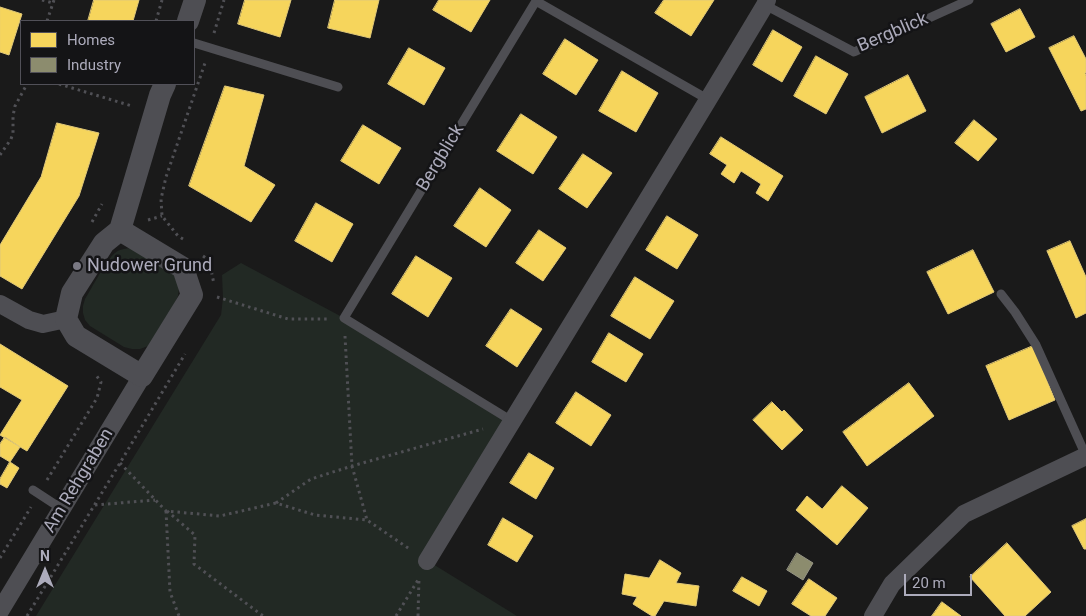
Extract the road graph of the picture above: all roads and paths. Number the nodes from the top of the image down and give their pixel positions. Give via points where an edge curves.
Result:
1 (42, 0) edge
2 (162, 0) edge
3 (195, 0) edge
4 (224, 0) edge
5 (969, 0) edge
6 (53, 2) edge
7 (766, 3) edge
8 (47, 20) edge
9 (156, 20) edge
10 (188, 20) edge
11 (195, 43) edge
12 (210, 48) junction
13 (26, 85) edge
14 (61, 85) edge
15 (165, 85) edge
16 (338, 87) dead end
17 (709, 100) junction
18 (132, 106) dead end
19 (0, 156) edge
20 (99, 210) dead end
21 (162, 216) dead end
22 (89, 226) dead end
23 (120, 230) junction
24 (1000, 294) dead end
25 (217, 297) dead end
26 (0, 304) edge
27 (344, 318) junction
28 (66, 319) junction
29 (92, 370) dead end
30 (142, 376) junction
31 (512, 421) junction
32 (1086, 456) edge
33 (120, 463) dead end
34 (352, 466) junction
35 (36, 492) junction
36 (156, 500) junction
37 (276, 503) junction
38 (95, 505) dead end
39 (62, 509) junction
40 (166, 511) junction
41 (368, 520) junction
42 (0, 558) edge
43 (428, 561) junction
44 (418, 580) junction
45 (0, 612) edge
46 (179, 616) edge
47 (263, 616) edge
48 (396, 616) edge
49 (418, 616) edge
50 (873, 616) edge

1 - 6 path
2 - 9 path
3 - 10 street
4 - 12 path
5 - 7 lane, Bergblick via 854,52
6 - 8 path
7 - 17 street, Bergblick
11 - 12 lane
12 - 16 lane
12 - 21 path via 166,177 161,199
13 - 19 path via 15,106 12,139
14 - 18 path
15 - 23 street
17 - 27 lane, Bergblick via 536,1
17 - 31 street, Bergblick
20 - 22 path
23 - 28 street via 104,243 72,293
23 - 30 street, Am Rehgraben via 183,268 192,295
24 - 32 lane via 1036,345
25 - 27 path via 288,319
26 - 28 street via 43,324
27 - 31 lane
27 - 34 path
28 - 30 street via 76,336
29 - 35 path via 101,382 97,398
30 - 39 street, Am Rehgraben
31 - 34 path
31 - 43 street, Bergblick
32 - 50 street via 964,514 892,584
33 - 36 path
34 - 37 path via 311,479
34 - 41 path
35 - 39 lane
35 - 42 path
36 - 38 path
36 - 40 path
37 - 40 path via 220,516
37 - 41 path via 315,515
39 - 45 street, Am Rehgraben
40 - 46 path via 170,592
40 - 47 path via 195,535 194,564
41 - 43 path
43 - 44 path
44 - 48 path
44 - 49 path

